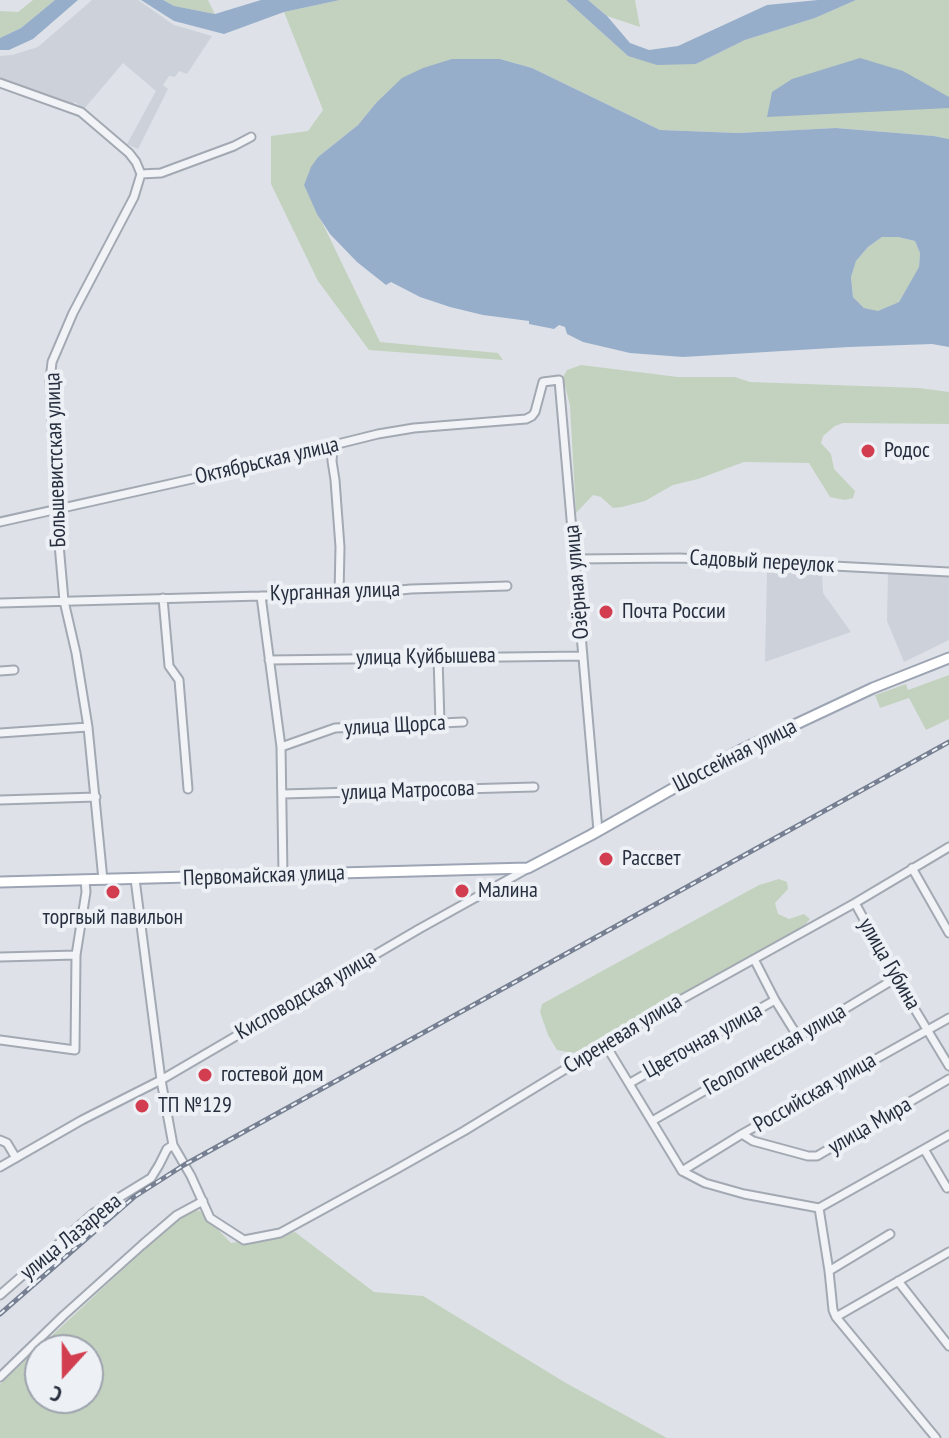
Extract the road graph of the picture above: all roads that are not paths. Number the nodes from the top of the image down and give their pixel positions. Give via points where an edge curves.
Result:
1 (0, 83) edge
2 (251, 137) dead end
3 (141, 174) junction
4 (535, 412) joint
5 (333, 446) junction
6 (56, 510) junction
7 (0, 522) edge
8 (575, 559) junction
9 (949, 572) edge
10 (507, 586) dead end
11 (261, 596) junction
12 (339, 596) junction
13 (163, 598) junction
14 (64, 601) junction
15 (0, 603) edge
16 (583, 656) junction
17 (438, 657) junction
18 (949, 658) edge
19 (269, 660) junction
20 (14, 670) dead end
21 (0, 671) edge
22 (463, 722) dead end
23 (440, 723) junction
24 (88, 727) junction
25 (0, 733) edge
26 (281, 747) junction
27 (534, 787) dead end
28 (188, 789) dead end
29 (283, 794) junction
30 (96, 797) junction
31 (0, 800) edge
32 (598, 831) junction
33 (949, 847) edge
34 (528, 868) junction
35 (912, 868) junction
36 (283, 875) junction
37 (135, 879) junction
38 (85, 880) junction
39 (103, 880) junction
40 (0, 882) edge
41 (855, 903) junction
42 (949, 933) edge
43 (76, 955) junction
44 (0, 957) edge
45 (754, 959) junction
46 (896, 978) junction
47 (775, 1000) junction
48 (949, 1018) edge
49 (927, 1029) junction
50 (798, 1037) junction
51 (0, 1040) edge
52 (605, 1044) junction
53 (949, 1066) edge
54 (949, 1079) edge
55 (161, 1080) junction
56 (630, 1083) junction
57 (652, 1121) junction
58 (742, 1134) junction
59 (949, 1135) edge
60 (0, 1140) edge
61 (173, 1145) junction
62 (924, 1149) junction
63 (16, 1158) junction
64 (0, 1167) edge
65 (682, 1171) junction
66 (947, 1188) edge
67 (203, 1201) junction
68 (819, 1208) junction
69 (890, 1234) dead end
70 (949, 1252) edge
71 (829, 1271) junction
72 (898, 1281) junction
73 (0, 1295) edge
74 (836, 1317) junction
75 (949, 1346) edge
76 (0, 1377) edge
77 (936, 1438) edge

1 - 3 street via 81,112 129,153
2 - 3 street via 161,173
3 - 6 street, Большевистская улица via 52,362
4 - 5 street, Октябрьская улица via 519,421 414,428
4 - 8 street, Озёрная улица via 543,382 559,380
5 - 6 street, Октябрьская улица
5 - 12 street
6 - 7 street, Октябрьская улица
6 - 14 street, Большевистская улица
8 - 9 street, Садовый переулок via 680,558
8 - 16 street, Озёрная улица
10 - 12 street, Курганная улица
11 - 12 street, Курганная улица
11 - 13 street, Курганная улица
11 - 19 street
13 - 14 street, Курганная улица
13 - 28 street via 169,666 179,680
14 - 15 street, Курганная улица
14 - 24 street, Большевистская улица
16 - 17 street, улица Куйбышева
16 - 32 street, Озёрная улица
17 - 19 street, улица Куйбышева
17 - 23 street
18 - 32 main road, Шоссейная улица via 741,750
19 - 26 street
20 - 21 street
22 - 23 street, улица Щорса
23 - 26 street, улица Щорса via 335,728
24 - 25 street
24 - 30 street, Большевистская улица
26 - 29 street
27 - 29 street, улица Матросова
29 - 36 street
30 - 31 street
30 - 39 street, Большевистская улица
32 - 34 main road, Шоссейная улица
33 - 35 street, Сиреневая улица
34 - 36 main road, Первомайская улица
34 - 55 street, Кисловодская улица
35 - 41 street, Сиреневая улица
35 - 42 street
36 - 37 main road, Первомайская улица
37 - 39 main road, Первомайская улица
37 - 55 street
38 - 39 main road, Первомайская улица
38 - 40 main road, Первомайская улица
38 - 43 street
41 - 45 street, Сиреневая улица
41 - 46 street, улица Губина
43 - 44 street
43 - 51 street via 75,1050
45 - 47 street
45 - 52 street, Сиреневая улица
46 - 49 street, улица Губина
46 - 50 street, Геологическая улица
47 - 50 street
47 - 56 street, Цветочная улица
48 - 49 street, Российская улица
49 - 53 street, улица Губина
49 - 58 street, Российская улица
50 - 57 street, Геологическая улица
52 - 56 street
52 - 67 street, Сиреневая улица via 464,1131 280,1233 244,1240 210,1218
54 - 58 street, улица Мира via 817,1156
55 - 61 street
55 - 63 street, Кисловодская улица
56 - 57 street
57 - 65 street
58 - 65 street, Российская улица
59 - 62 street
60 - 63 street
61 - 67 street
61 - 73 street, улица Лазарева via 151,1178 94,1213
62 - 66 street
62 - 68 street
63 - 64 street, Кисловодская улица
65 - 68 street via 744,1194
67 - 76 street via 142,1245
68 - 71 street
69 - 71 street
70 - 72 street
71 - 74 street
72 - 74 street
72 - 75 street
74 - 77 street

